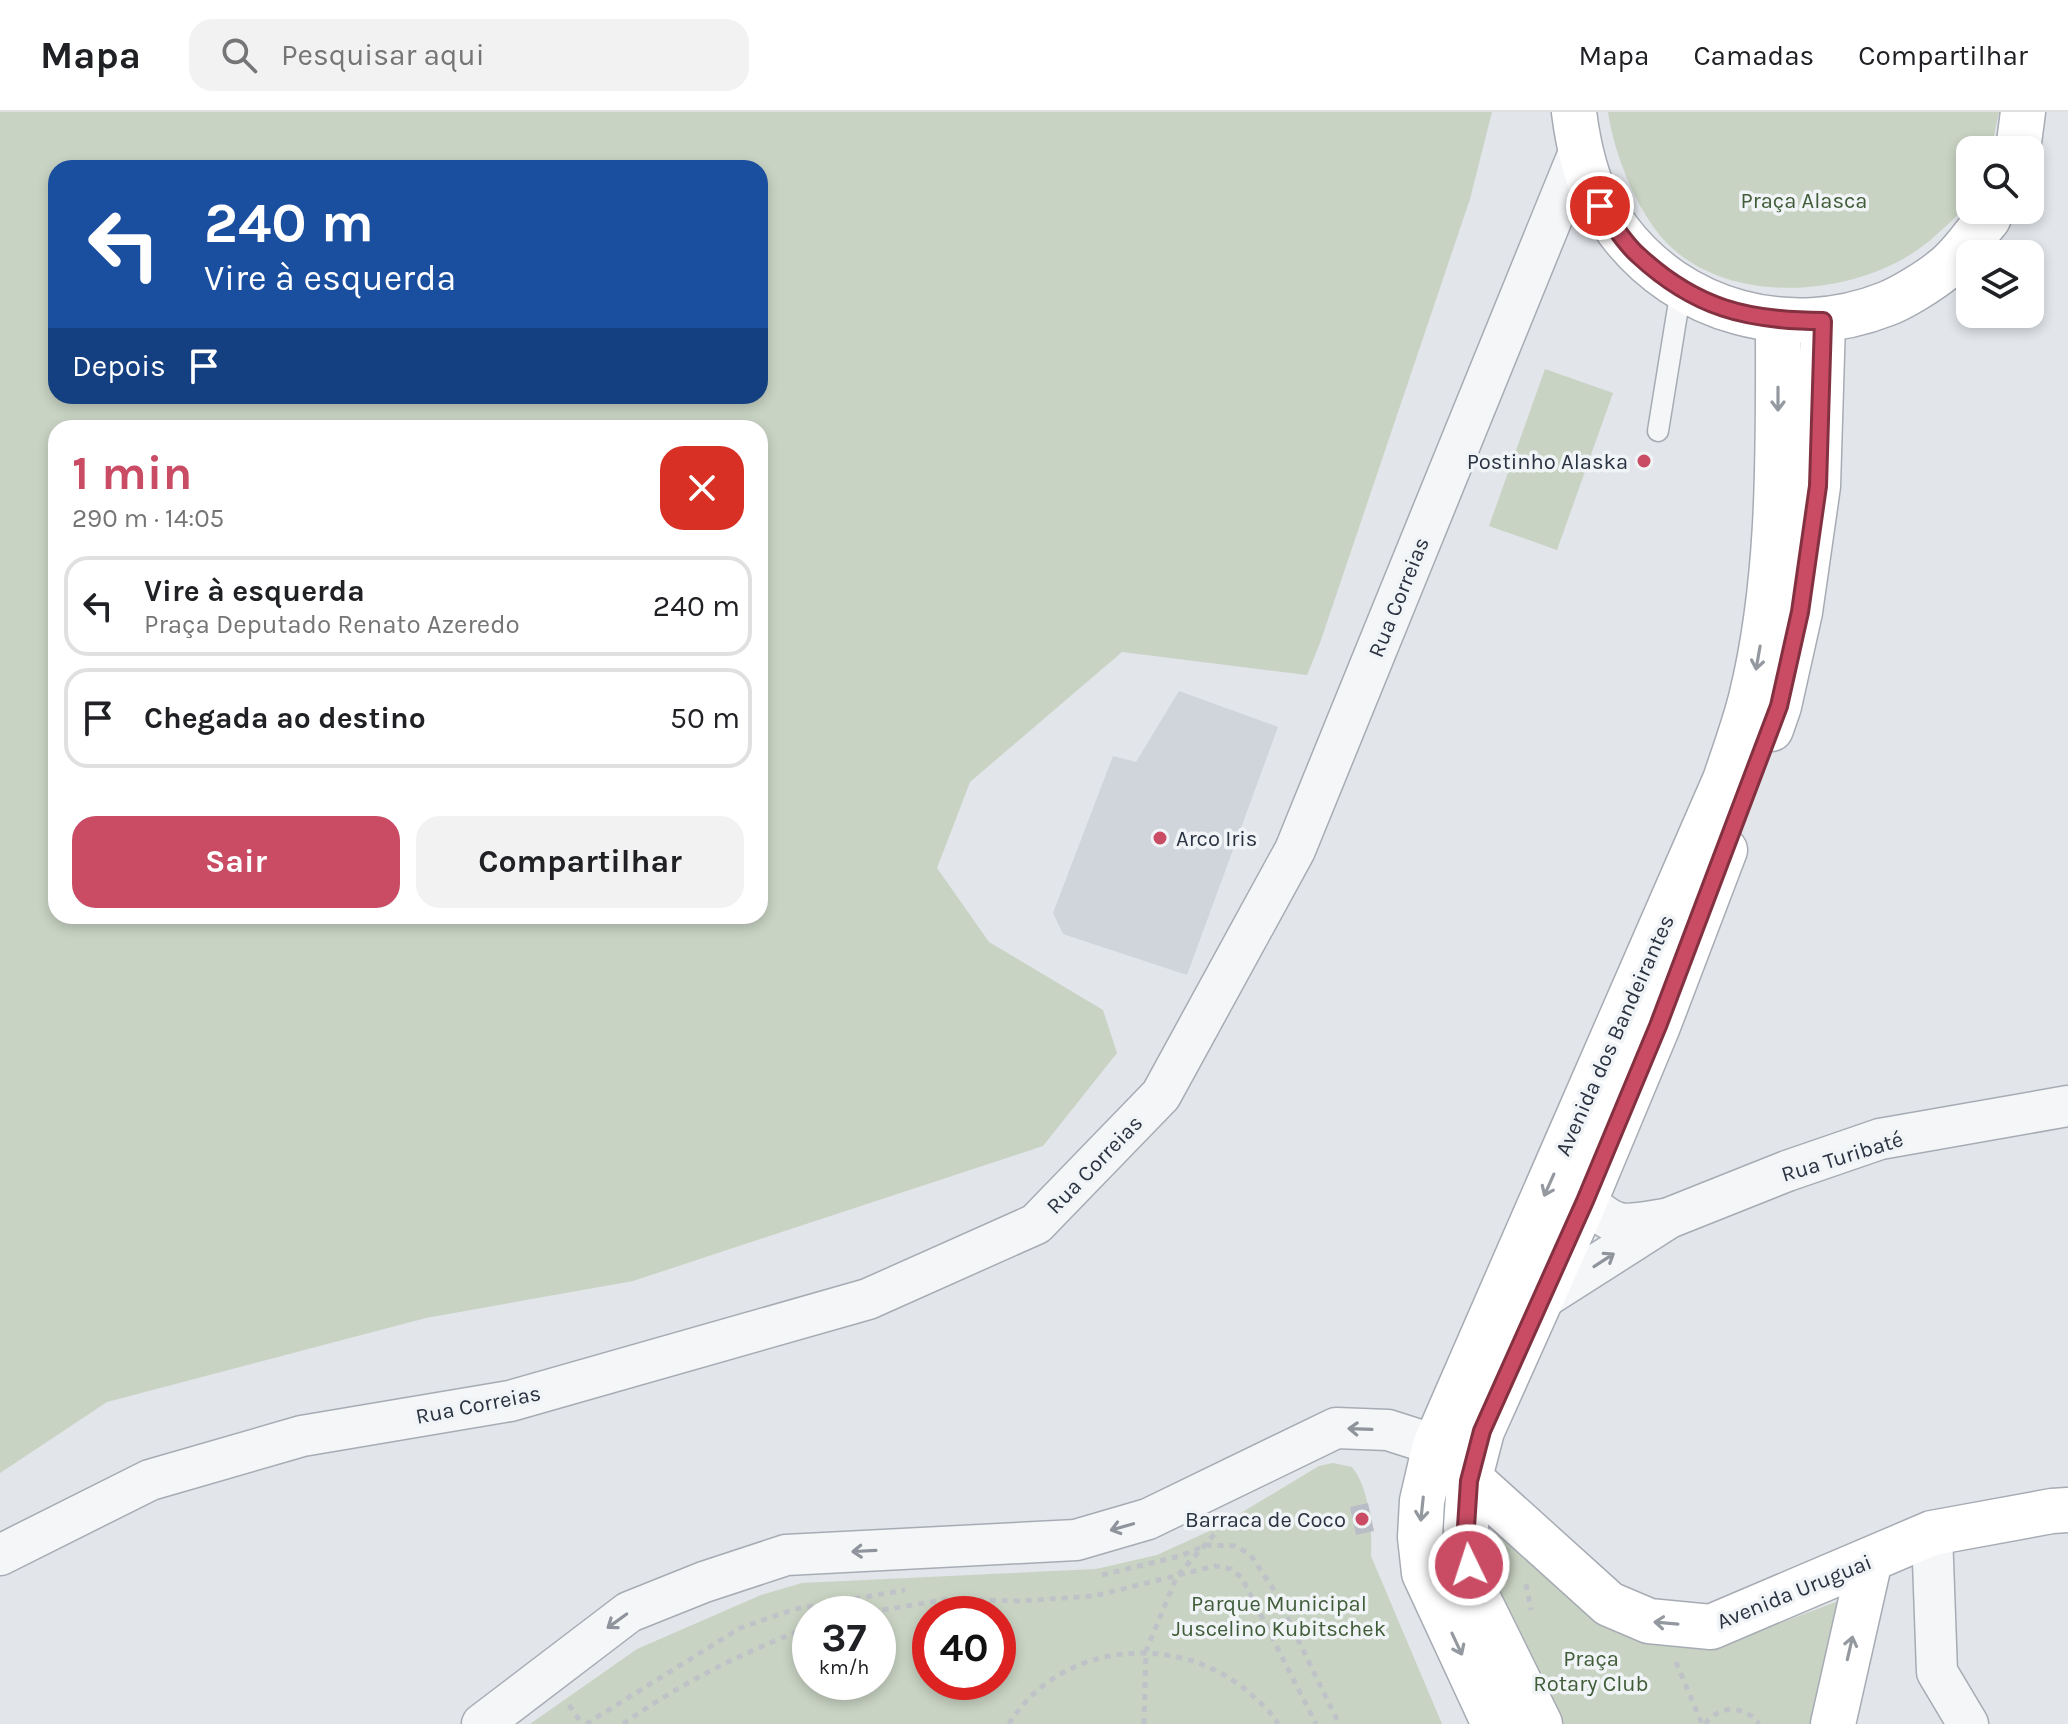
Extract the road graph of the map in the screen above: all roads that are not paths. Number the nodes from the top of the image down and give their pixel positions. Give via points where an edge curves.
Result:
1 (2023, 112) edge
2 (1577, 132) edge
3 (2020, 136) edge
4 (1984, 224) edge
5 (1681, 289) junction
6 (1778, 321) junction
7 (1823, 321) junction
8 (1658, 431) dead end
9 (2068, 1105) edge
10 (1585, 1201) junction
11 (1669, 1218) junction
12 (1539, 1301) junction
13 (1435, 1445) junction
14 (1469, 1481) junction
15 (2068, 1510) edge
16 (1932, 1533) junction
17 (0, 1555) edge
18 (1870, 1560) junction
19 (482, 1724) edge
20 (1494, 1724) edge
21 (1540, 1724) edge
22 (1833, 1724) edge
23 (1968, 1724) edge

1 - 3 street
2 - 5 street via 1600,206 1636,253
2 - 17 street, Rua Correias via 1295,850 1161,1095 1036,1224 853,1304 510,1401 302,1436 150,1480
4 - 7 street via 1944,269 1887,304
5 - 6 street via 1728,311
5 - 8 lane
6 - 7 street
6 -> 13 street, Avenida dos Bandeirantes via 1776,512 1751,698 1725,780
7 - 10 street, Avenida dos Bandeirantes via 1818,486 1800,612 1779,706 1658,1026
9 - 11 street, Rua Turibaté via 1880,1139
10 - 11 street, Rua Turibaté via 1624,1226
10 - 12 street, Avenida dos Bandeirantes
12 -> 11 street, Rua Turibaté
12 - 14 street, Avenida dos Bandeirantes via 1482,1431
13 - 14 street, Avenida Uruguai
13 -> 19 street via 1388,1430 1336,1428 1148,1519 1076,1540 786,1555 629,1612
13 -> 20 street, Avenida dos Bandeirantes via 1422,1501 1424,1573
18 -> 14 street, Avenida Uruguai via 1711,1627 1649,1621 1609,1604
14 - 21 street, Avenida dos Bandeirantes via 1470,1582
15 - 16 street, Avenida Uruguai
16 - 18 street, Avenida Uruguai
16 - 23 street via 1937,1672
22 -> 18 street

